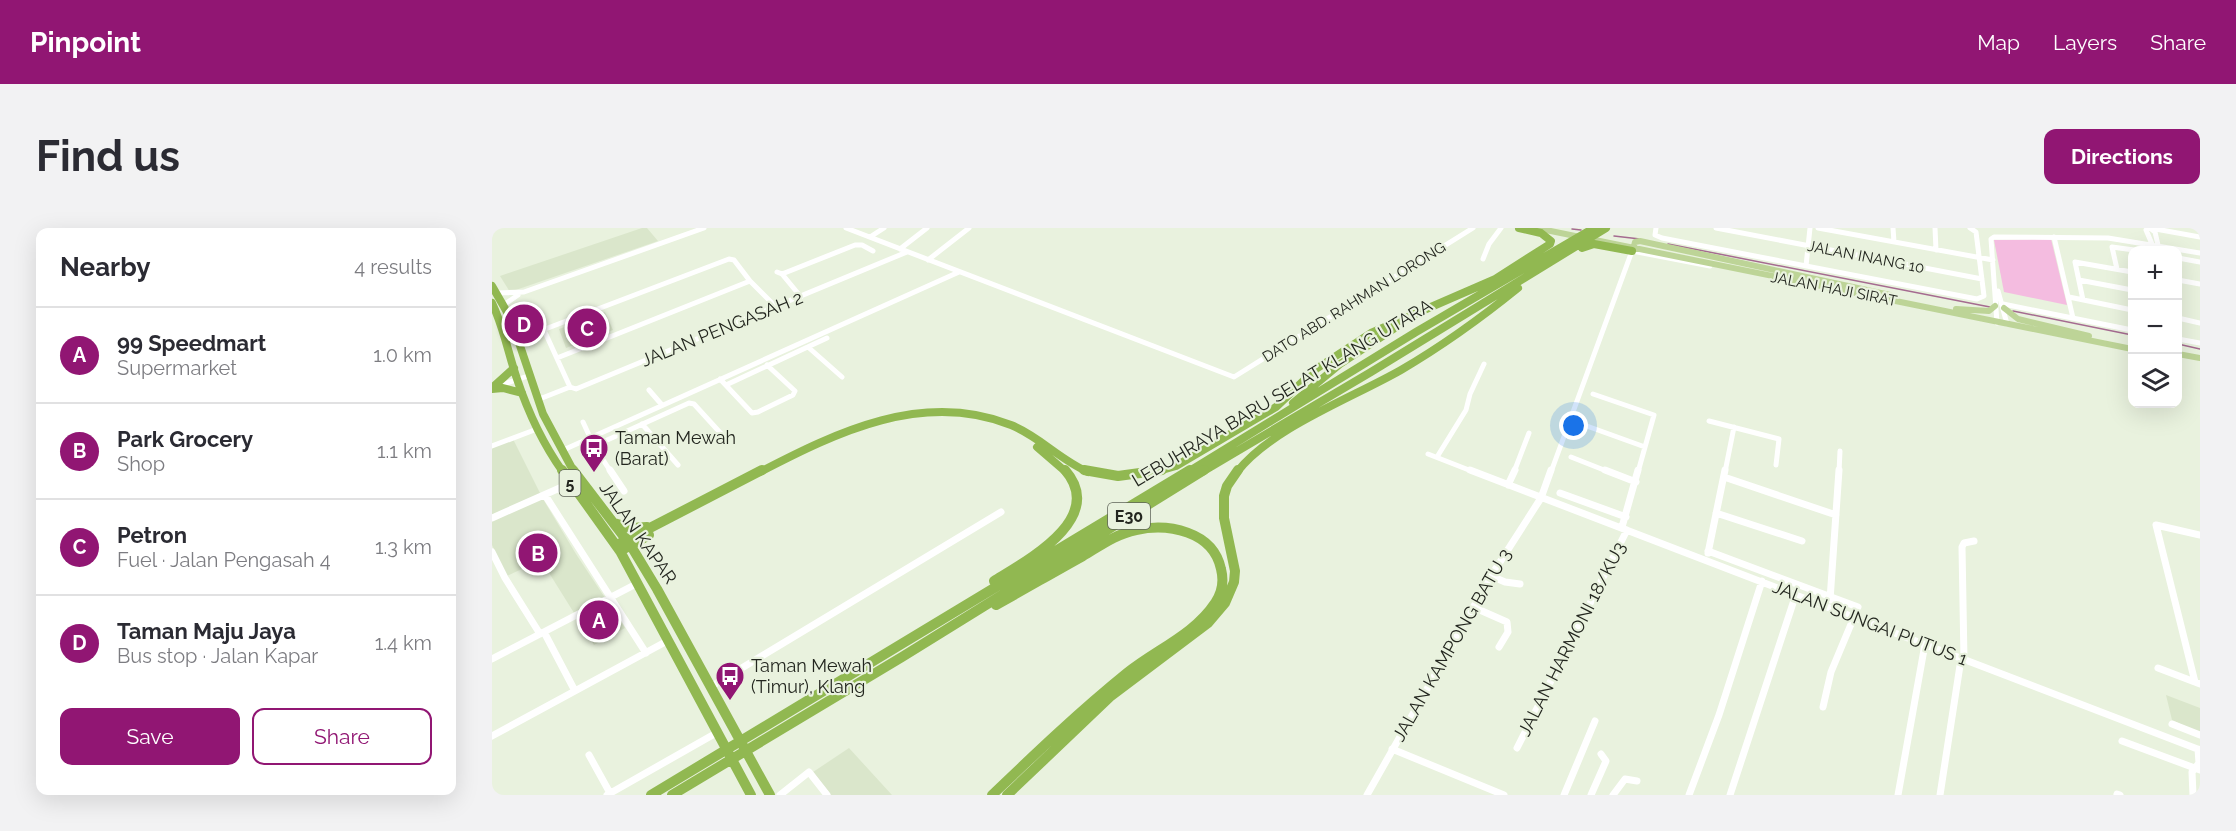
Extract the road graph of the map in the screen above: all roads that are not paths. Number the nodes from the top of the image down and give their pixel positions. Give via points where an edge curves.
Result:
1 (704, 228) edge
2 (846, 228) edge
3 (884, 228) edge
4 (927, 228) edge
5 (969, 228) edge
6 (1473, 228) edge
7 (1501, 228) edge
8 (1519, 228) edge
9 (1536, 228) edge
10 (1559, 228) edge
11 (1594, 228) edge
12 (1606, 228) edge
13 (1656, 228) edge
14 (1716, 228) edge
15 (1810, 228) edge
16 (1818, 228) edge
17 (1852, 228) edge
18 (1893, 228) edge
19 (1935, 228) edge
20 (2150, 228) edge
21 (1972, 229) edge
22 (1852, 234) junction
23 (870, 237) junction
24 (2055, 237) junction
25 (2200, 237) edge
26 (1893, 242) junction
27 (2155, 245) junction
28 (1808, 246) junction
29 (900, 249) junction
30 (2128, 249) edge
31 (1936, 250) junction
32 (873, 251) dead end
33 (1632, 251) junction
34 (907, 252) junction
35 (2200, 253) edge
36 (1979, 258) junction
37 (1483, 259) dead end
38 (2182, 259) edge
39 (928, 260) junction
40 (1993, 260) junction
41 (1546, 262) junction
42 (2200, 262) edge
43 (1806, 266) junction
44 (2117, 269) junction
45 (2128, 271) edge
46 (959, 272) junction
47 (1982, 279) junction
48 (1493, 280) junction
49 (2079, 280) junction
50 (750, 281) junction
51 (2182, 281) edge
52 (1800, 282) junction
53 (2200, 284) edge
54 (492, 286) edge
55 (2128, 289) edge
56 (524, 292) junction
57 (498, 293) junction
58 (801, 297) junction
59 (2069, 297) junction
60 (2083, 300) junction
61 (1914, 301) junction
62 (492, 303) edge
63 (505, 304) junction
64 (776, 307) junction
65 (2128, 309) edge
66 (1423, 312) junction
67 (2001, 313) junction
68 (2073, 318) junction
69 (2182, 319) edge
70 (2200, 323) edge
71 (2128, 329) edge
72 (544, 330) junction
73 (827, 338) dead end
74 (519, 339) junction
75 (2182, 340) edge
76 (2200, 343) edge
77 (2128, 346) edge
78 (2128, 346) edge
79 (808, 347) junction
80 (2182, 357) edge
81 (557, 358) junction
82 (2200, 360) edge
83 (1484, 364) dead end
84 (768, 366) junction
85 (514, 368) junction
86 (528, 376) junction
87 (842, 377) dead end
88 (720, 379) junction
89 (517, 380) junction
90 (726, 385) junction
91 (570, 387) junction
92 (492, 388) edge
93 (649, 390) dead end
94 (522, 393) junction
95 (1593, 394) dead end
96 (537, 399) junction
97 (662, 405) junction
98 (1279, 416) junction
99 (1709, 421) dead end
100 (583, 422) dead end
101 (642, 424) junction
102 (1584, 425) dead end
103 (1734, 427) junction
104 (537, 429) junction
105 (1528, 433) dead end
106 (591, 438) junction
107 (724, 441) dead end
108 (492, 446) edge
109 (594, 446) junction
110 (1645, 447) junction
111 (1840, 451) dead end
112 (561, 452) junction
113 (1428, 454) dead end
114 (1437, 457) junction
115 (1571, 457) dead end
116 (678, 465) dead end
117 (1776, 465) dead end
118 (1724, 477) junction
119 (1636, 482) junction
120 (570, 483) junction
121 (1508, 485) junction
122 (624, 491) dead end
123 (1560, 493) dead end
124 (545, 495) junction
125 (1541, 498) junction
126 (1001, 512) dead end
127 (1716, 513) junction
128 (1836, 515) junction
129 (1626, 517) junction
130 (492, 518) edge
131 (612, 522) junction
132 (653, 529) junction
133 (1625, 529) junction
134 (2200, 535) edge
135 (1802, 541) dead end
136 (1974, 541) dead end
137 (628, 543) junction
138 (618, 548) junction
139 (492, 552) edge
140 (1708, 552) junction
141 (639, 558) junction
142 (1706, 560) junction
143 (1491, 576) junction
144 (1762, 581) junction
145 (638, 583) junction
146 (1520, 584) dead end
147 (1797, 594) junction
148 (1830, 597) junction
149 (609, 598) junction
150 (1473, 607) junction
151 (1830, 607) junction
152 (1858, 607) dead end
153 (959, 608) junction
154 (1854, 616) junction
155 (542, 633) junction
156 (669, 640) junction
157 (1925, 644) junction
158 (1499, 648) dead end
159 (646, 653) junction
160 (902, 657) junction
161 (492, 659) edge
162 (1963, 660) junction
163 (2158, 668) dead end
164 (2197, 683) edge
165 (712, 686) junction
166 (575, 691) junction
167 (824, 696) junction
168 (1822, 707) dead end
169 (1595, 721) dead end
170 (2172, 723) dead end
171 (718, 732) junction
172 (2200, 735) edge
173 (492, 736) edge
174 (2122, 741) dead end
175 (1517, 748) dead end
176 (1392, 749) junction
177 (2199, 749) edge
178 (1601, 754) dead end
179 (589, 755) dead end
180 (2198, 769) edge
181 (1637, 781) dead end
182 (609, 794) edge
183 (651, 795) edge
184 (672, 795) edge
185 (752, 795) edge
186 (771, 795) edge
187 (780, 795) edge
188 (827, 795) edge
189 (992, 795) edge
190 (1007, 795) edge
191 (1367, 795) edge
192 (1504, 795) edge
193 (1564, 795) edge
194 (1592, 795) edge
195 (1613, 795) edge
196 (1689, 795) edge
197 (1730, 795) edge
198 (1898, 795) edge
199 (1940, 795) edge
200 (2193, 795) edge

1 - 56 street
2 - 23 street
3 - 23 street
4 - 29 street
5 - 39 street
6 - 46 street, DATO ABD. RAHMAN LORONG via 1234,376
7 - 37 street
8 - 48 highway via 1541,233 1550,244
9 - 52 main road, JALAN HAJI SIRAT
10 - 61 main road, JALAN HAJI SIRAT
11 - 41 highway, LEBUHRAYA BARU SELAT KLANG UTARA / E30
12 - 41 highway, LEBUHRAYA BARU SELAT KLANG UTARA / E30
13 - 43 street via 1655,235 1662,238
14 - 28 street, JALAN INANG 10
15 - 28 street
16 - 22 street
17 - 22 street
18 - 26 street
19 - 31 street
20 - 25 street
20 - 27 street via 2155,232
21 - 36 street
22 - 26 street
23 - 29 street
24 - 27 street via 2109,237
24 - 40 street via 1994,237
24 - 59 street
26 - 31 street
27 - 35 street
28 - 43 street
28 - 47 street, JALAN INANG 10
29 - 34 street
30 - 44 street via 2112,247
31 - 36 street
32 - 58 street via 855,245 780,273
33 - 41 highway via 1594,244
33 - 52 street
33 - 61 main road via 1635,242 1640,241
33 - 125 street, JALAN KAMPONG BATU 3
34 - 39 street
34 - 58 street, JALAN PENGASAH 2
36 - 40 street
36 - 47 street
38 - 42 street
39 - 46 street
40 - 67 street
41 - 48 highway
41 - 98 highway, LEBUHRAYA BARU SELAT KLANG UTARA / E30 via 1416,332
41 - 160 highway, LEBUHRAYA BARU SELAT KLANG UTARA / E30
41 - 190 highway via 1439,346 1302,424 1258,451 1238,469 1227,487 1223,507 1235,571 1225,603 1208,623 1111,696
43 - 47 street via 1975,299 1984,296
44 - 45 street
44 - 49 street via 2075,262
46 - 88 street
48 - 66 highway
49 - 55 street
49 - 60 street
50 - 64 street
50 - 72 street via 729,259
50 - 81 street
51 - 53 street
52 - 67 main road, JALAN HAJI SIRAT
54 - 57 highway, JALAN KAPAR / 5
56 - 57 street
56 - 63 street
57 - 63 highway, JALAN KAPAR / 5
58 - 64 street, JALAN PENGASAH 2
59 - 60 street
59 - 68 street
60 - 65 street
61 - 67 main road, JALAN HAJI SIRAT
62 - 85 highway, JALAN KAPAR / 5
63 - 74 highway, JALAN KAPAR / 5
64 - 91 street, JALAN PENGASAH 2 via 576,389
66 - 98 highway via 1340,364
66 - 132 highway via 1371,333 1316,369 1276,407 1176,466 1160,471 1125,477 1091,473 1070,464 1026,432 996,419 962,413 914,413 845,430
67 - 68 street
67 - 77 main road, JALAN HAJI SIRAT
67 - 78 main road, JALAN HAJI SIRAT
68 - 71 street
69 - 70 street
72 - 74 street
72 - 81 street
73 - 79 street
74 - 86 highway, JALAN KAPAR / 5
75 - 76 street
79 - 84 street
79 - 87 street
80 - 82 main road
81 - 91 street
83 - 114 street via 1466,410
84 - 90 street
84 - 90 street via 795,391 793,395 752,412
85 - 89 highway, JALAN KAPAR / 5
85 - 92 highway
86 - 89 street
86 - 96 highway, JALAN KAPAR / 5
88 - 90 street
88 - 97 street
89 - 92 street
89 - 94 highway, JALAN KAPAR / 5
91 - 96 street, JALAN PENGASAH 2
92 - 94 highway
93 - 97 street
94 - 104 highway, JALAN KAPAR / 5
95 - 110 street, JALAN HARMONI 18/KU3 via 1653,415
96 - 112 highway, JALAN KAPAR / 5
97 - 106 street
98 - 153 highway, LEBUHRAYA BARU SELAT KLANG UTARA / E30
99 - 103 street
100 - 106 street
101 - 107 street via 694,404
101 - 109 street
101 - 116 street
102 - 110 street
103 - 117 street via 1779,439
103 - 118 street
104 - 108 street
104 - 120 highway, JALAN KAPAR / 5
105 - 121 street
106 - 109 street
106 - 112 street
109 - 122 street
110 - 119 street, JALAN HARMONI 18/KU3
111 - 128 street
112 - 131 highway, JALAN KAPAR / 5
113 - 114 street, JALAN SUNGAI PUTUS 1
114 - 121 street, JALAN SUNGAI PUTUS 1
115 - 119 street
118 - 127 street
118 - 128 street
119 - 129 street, JALAN HARMONI 18/KU3
120 - 124 street
120 - 138 highway, JALAN KAPAR / 5
121 - 125 street, JALAN SUNGAI PUTUS 1
123 - 129 street
124 - 130 street
124 - 149 street
125 - 133 street, JALAN SUNGAI PUTUS 1
125 - 143 street, JALAN KAMPONG BATU 3
126 - 165 street
127 - 135 street
127 - 140 street
128 - 148 street
129 - 133 street, JALAN HARMONI 18/KU3
131 - 132 highway
131 - 137 highway, JALAN KAPAR / 5
132 - 137 highway
132 - 141 highway
132 - 153 highway via 846,434 891,421 932,417 993,423 1021,435 1059,464 1075,485 1079,500 1076,512 1058,536
133 - 142 street, JALAN SUNGAI PUTUS 1
133 - 175 street, JALAN HARMONI 18/KU3
134 - 164 street via 2156,525
136 - 162 street via 1962,547
137 - 138 highway
137 - 141 highway, JALAN KAPAR / 5
138 - 145 highway, JALAN KAPAR / 5
139 - 155 street
140 - 142 street
140 - 148 street
141 - 165 highway, JALAN KAPAR / 5
142 - 144 street, JALAN SUNGAI PUTUS 1
143 - 146 street
143 - 150 street, JALAN KAMPONG BATU 3
144 - 147 street, JALAN SUNGAI PUTUS 1
144 - 196 street
145 - 149 street
145 - 156 highway, JALAN KAPAR / 5
147 - 151 street, JALAN SUNGAI PUTUS 1
147 - 197 street
148 - 151 street
148 - 152 street
149 - 155 street
149 - 159 street
150 - 158 street via 1507,622 1508,632
150 - 176 street, JALAN KAMPONG BATU 3
151 - 154 street, JALAN SUNGAI PUTUS 1
153 - 167 highway, LEBUHRAYA BARU SELAT KLANG UTARA / E30
154 - 157 street, JALAN SUNGAI PUTUS 1
154 - 168 street via 1831,672
155 - 161 street
155 - 166 street
156 - 159 street
156 - 171 highway, JALAN KAPAR / 5
157 - 162 street, JALAN SUNGAI PUTUS 1
157 - 198 street
159 - 166 street
160 - 167 highway, LEBUHRAYA BARU SELAT KLANG UTARA / E30
160 - 189 highway via 1114,538 1135,530 1164,527 1192,533 1209,544 1222,565 1216,602 1196,624 1129,671
162 - 177 street, JALAN SUNGAI PUTUS 1
162 - 199 street
163 - 164 street
165 - 186 highway, JALAN KAPAR / 5
166 - 173 street
167 - 183 highway, LEBUHRAYA BARU SELAT KLANG UTARA / E30
167 - 184 highway, LEBUHRAYA BARU SELAT KLANG UTARA / E30
169 - 193 street
170 - 172 street
171 - 182 street
171 - 185 highway, JALAN KAPAR / 5
174 - 180 street
176 - 191 street, JALAN KAMPONG BATU 3
176 - 192 street
177 - 180 street
178 - 194 street via 1606,761
179 - 182 street
180 - 200 street via 2192,772
181 - 195 street via 1625,779
187 - 188 street via 809,772

